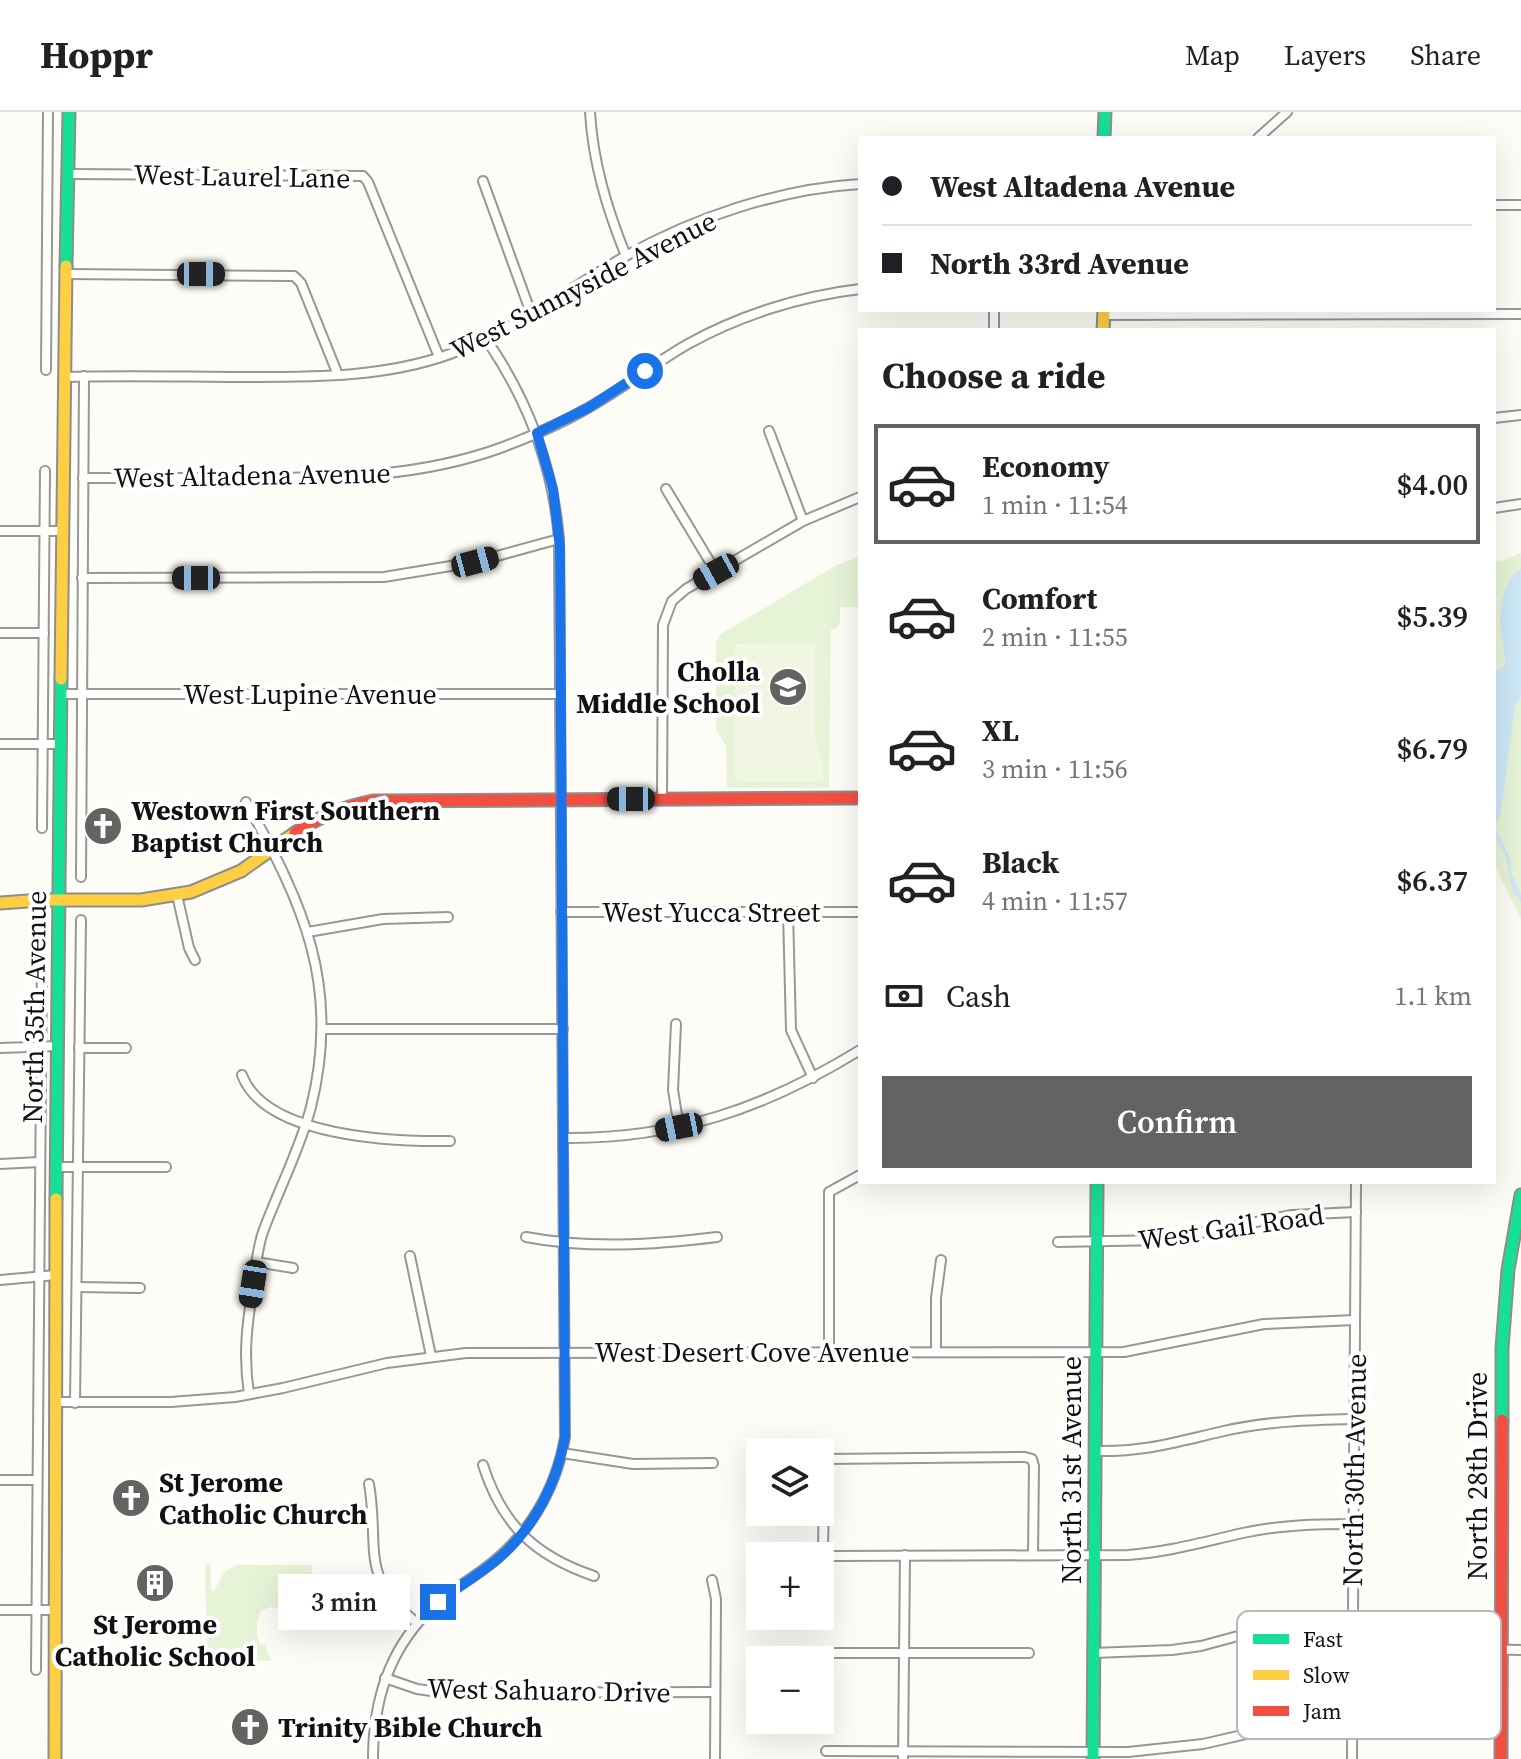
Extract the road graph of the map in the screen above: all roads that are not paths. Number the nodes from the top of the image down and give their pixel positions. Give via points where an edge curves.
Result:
1 (48, 112) edge
2 (69, 112) edge
3 (590, 112) edge
4 (1105, 112) edge
5 (1287, 112) edge
6 (1104, 136) edge
7 (1260, 136) edge
8 (68, 174) junction
9 (483, 181) dead end
10 (858, 184) edge
11 (1496, 205) edge
12 (1521, 205) edge
13 (46, 254) junction
14 (67, 255) junction
15 (626, 256) junction
16 (67, 274) junction
17 (858, 289) edge
18 (1104, 312) edge
19 (1210, 312) edge
20 (1521, 314) edge
21 (532, 316) junction
22 (486, 339) junction
23 (439, 357) junction
24 (46, 370) dead end
25 (338, 375) junction
26 (84, 376) junction
27 (64, 377) junction
28 (1521, 415) edge
29 (1496, 418) edge
30 (769, 431) dead end
31 (537, 433) junction
32 (45, 471) dead end
33 (83, 478) junction
34 (666, 489) dead end
35 (858, 498) edge
36 (1521, 504) edge
37 (1496, 508) edge
38 (803, 521) junction
39 (0, 531) edge
40 (45, 531) junction
41 (62, 531) junction
42 (559, 539) junction
43 (716, 572) junction
44 (82, 578) junction
45 (0, 633) edge
46 (44, 633) junction
47 (60, 694) junction
48 (81, 694) junction
49 (560, 694) junction
50 (0, 744) edge
51 (43, 744) junction
52 (60, 744) junction
53 (858, 798) edge
54 (560, 799) junction
55 (662, 799) junction
56 (246, 802) dead end
57 (42, 828) dead end
58 (271, 850) junction
59 (81, 877) dead end
60 (177, 895) junction
61 (59, 900) junction
62 (0, 903) edge
63 (561, 912) junction
64 (788, 912) junction
65 (858, 912) edge
66 (448, 917) dead end
67 (81, 920) dead end
68 (308, 932) junction
69 (195, 960) dead end
70 (42, 961) dead end
71 (676, 1024) dead end
72 (322, 1029) junction
73 (563, 1029) junction
74 (41, 1046) junction
75 (58, 1046) junction
76 (0, 1048) edge
77 (79, 1048) junction
78 (126, 1048) dead end
79 (858, 1051) edge
80 (242, 1075) dead end
81 (813, 1078) junction
82 (305, 1122) junction
83 (679, 1127) junction
84 (564, 1138) junction
85 (450, 1141) dead end
86 (40, 1162) junction
87 (0, 1164) edge
88 (57, 1167) junction
89 (78, 1167) junction
90 (166, 1167) dead end
91 (858, 1176) edge
92 (1097, 1184) edge
93 (1356, 1184) edge
94 (1521, 1195) edge
95 (1356, 1212) junction
96 (526, 1237) dead end
97 (717, 1237) dead end
98 (1058, 1242) dead end
99 (1096, 1242) junction
100 (565, 1243) junction
101 (410, 1256) dead end
102 (941, 1260) dead end
103 (256, 1262) junction
104 (293, 1268) dead end
105 (39, 1275) junction
106 (56, 1275) junction
107 (0, 1280) edge
108 (77, 1287) junction
109 (140, 1288) dead end
110 (1355, 1320) junction
111 (566, 1352) junction
112 (829, 1352) junction
113 (936, 1352) junction
114 (1096, 1352) junction
115 (431, 1356) junction
116 (249, 1394) junction
117 (55, 1402) junction
118 (75, 1403) junction
119 (1354, 1419) junction
120 (1095, 1451) junction
121 (562, 1453) junction
122 (713, 1463) dead end
123 (483, 1465) dead end
124 (0, 1480) edge
125 (37, 1480) junction
126 (369, 1484) dead end
127 (1354, 1524) junction
128 (521, 1535) junction
129 (905, 1555) junction
130 (1033, 1555) junction
131 (1095, 1555) junction
132 (594, 1576) dead end
133 (712, 1580) dead end
134 (0, 1610) edge
135 (55, 1610) junction
136 (36, 1611) junction
137 (1352, 1611) edge
138 (1500, 1611) edge
139 (417, 1623) junction
140 (1237, 1636) edge
141 (1501, 1649) edge
142 (1521, 1650) edge
143 (834, 1653) edge
144 (1029, 1653) dead end
145 (1093, 1653) junction
146 (905, 1654) junction
147 (36, 1670) dead end
148 (385, 1678) junction
149 (715, 1692) junction
150 (1237, 1736) edge
151 (1501, 1739) edge
152 (826, 1751) dead end
153 (904, 1755) edge
154 (1093, 1756) edge
155 (55, 1759) edge
156 (373, 1759) edge
157 (715, 1759) edge
158 (1501, 1759) edge

1 - 13 street
2 - 8 street, North 35th Avenue
3 - 15 street via 597,172
4 - 6 street
5 - 7 street
8 - 14 street, North 35th Avenue
8 - 23 street, West Laurel Lane via 363,176
9 - 21 street
10 - 15 street, West Sunnyside Avenue via 808,191 715,216
11 - 12 street
13 - 14 street
13 - 24 street
14 - 16 street, North 35th Avenue
15 - 21 street, West Sunnyside Avenue
16 - 25 street via 294,276
16 - 27 street, North 35th Avenue
17 - 31 street, West Altadena Avenue via 774,308 713,332
18 - 19 street
19 - 20 street
21 - 22 street, West Sunnyside Avenue
22 - 23 street, West Sunnyside Avenue
22 - 31 street
23 - 25 street, West Sunnyside Avenue
25 - 26 street, West Sunnyside Avenue
26 - 27 street, West Sunnyside Avenue
26 - 33 street, North 35th Avenue
27 - 41 street, North 35th Avenue
28 - 29 street
30 - 38 street
31 - 33 street, West Altadena Avenue via 448,463 349,478
31 - 42 street via 553,489
32 - 40 street
33 - 44 street, North 35th Avenue
34 - 43 street
35 - 38 street
36 - 37 street
38 - 43 street
39 - 40 street
40 - 41 street
40 - 46 street
41 - 47 street, North 35th Avenue
42 - 44 street via 475,562 384,577
42 - 49 street
43 - 55 street via 672,601 663,625
44 - 48 street, North 35th Avenue
45 - 46 street
46 - 51 street
47 - 48 street, West Lupine Avenue
47 - 52 street, North 35th Avenue
48 - 49 street, West Lupine Avenue
48 - 59 street, North 35th Avenue
49 - 54 street
50 - 51 street
51 - 52 street
51 - 57 street
52 - 61 street, North 35th Avenue
53 - 55 street
54 - 55 street
54 - 58 street via 373,801 316,819
54 - 63 street
56 - 58 street
58 - 60 street via 225,879
58 - 68 street
60 - 61 street
60 - 69 street
61 - 62 street
61 - 75 street, North 35th Avenue
63 - 64 street, West Yucca Street
63 - 73 street
64 - 65 street, West Yucca Street
64 - 81 street via 789,1015 793,1039
66 - 68 street via 383,919
67 - 77 street, North 35th Avenue
68 - 72 street via 320,983
70 - 74 street, North 35th Avenue
71 - 83 street via 673,1090
72 - 73 street
72 - 82 street
73 - 84 street
74 - 75 street
74 - 76 street
74 - 86 street, North 35th Avenue
75 - 88 street, North 35th Avenue
77 - 78 street
77 - 89 street, North 35th Avenue
79 - 81 street
80 - 82 street via 257,1099
81 - 83 street via 736,1112
82 - 85 street via 378,1140
82 - 103 street
83 - 84 street
84 - 100 street
86 - 87 street
86 - 105 street, North 35th Avenue
88 - 89 street
88 - 106 street, North 35th Avenue
89 - 90 street
89 - 108 street, North 35th Avenue
91 - 112 street via 829,1192
92 - 99 street, North 31st Avenue
93 - 95 street, North 30th Avenue
94 - 138 street, North 28th Drive via 1502,1348
95 - 99 street, West Gail Road via 1292,1215 1164,1240
95 - 110 street, North 30th Avenue
96 - 100 street
97 - 100 street via 645,1244
98 - 99 street, West Gail Road
99 - 114 street, North 31st Avenue
100 - 111 street
101 - 115 street
102 - 113 street
103 - 104 street
103 - 116 street via 244,1350
105 - 106 street
105 - 107 street
105 - 125 street, North 35th Avenue
106 - 117 street, North 35th Avenue
108 - 109 street
108 - 118 street, North 35th Avenue
110 - 114 street, West Desert Cove Avenue via 1264,1324 1139,1350
110 - 119 street, North 30th Avenue
111 - 112 street, West Desert Cove Avenue
111 - 115 street, West Desert Cove Avenue
111 - 121 street
112 - 113 street, West Desert Cove Avenue
113 - 114 street, West Desert Cove Avenue
114 - 120 street, North 31st Avenue
115 - 116 street, West Desert Cove Avenue
116 - 118 street, West Desert Cove Avenue
117 - 118 street, West Desert Cove Avenue
117 - 135 street, North 35th Avenue
119 - 120 street via 1272,1423 1164,1447
119 - 127 street, North 30th Avenue
120 - 131 street, North 31st Avenue
121 - 122 street via 633,1464
121 - 128 street via 548,1493
123 - 128 street via 498,1502
124 - 125 street
125 - 136 street, North 35th Avenue
126 - 139 street via 379,1578 397,1606
127 - 131 street via 1285,1527 1171,1551
127 - 137 street, North 30th Avenue
128 - 132 street via 556,1561
128 - 139 street
129 - 130 street
129 - 130 street via 825,1553 825,1459 1032,1459
129 - 146 street
130 - 131 street
131 - 145 street, North 31st Avenue
133 - 149 street
134 - 136 street
135 - 136 street
135 - 155 street, North 35th Avenue
136 - 147 street, North 35th Avenue
139 - 148 street
140 - 145 street via 1172,1650
141 - 142 street
143 - 146 street
144 - 146 street
145 - 154 street, North 31st Avenue
146 - 153 street
148 - 149 street, West Sahuaro Drive via 446,1693
148 - 156 street via 374,1719
149 - 157 street
150 - 154 street
151 - 158 street, North 28th Drive
152 - 153 street
153 - 154 street

